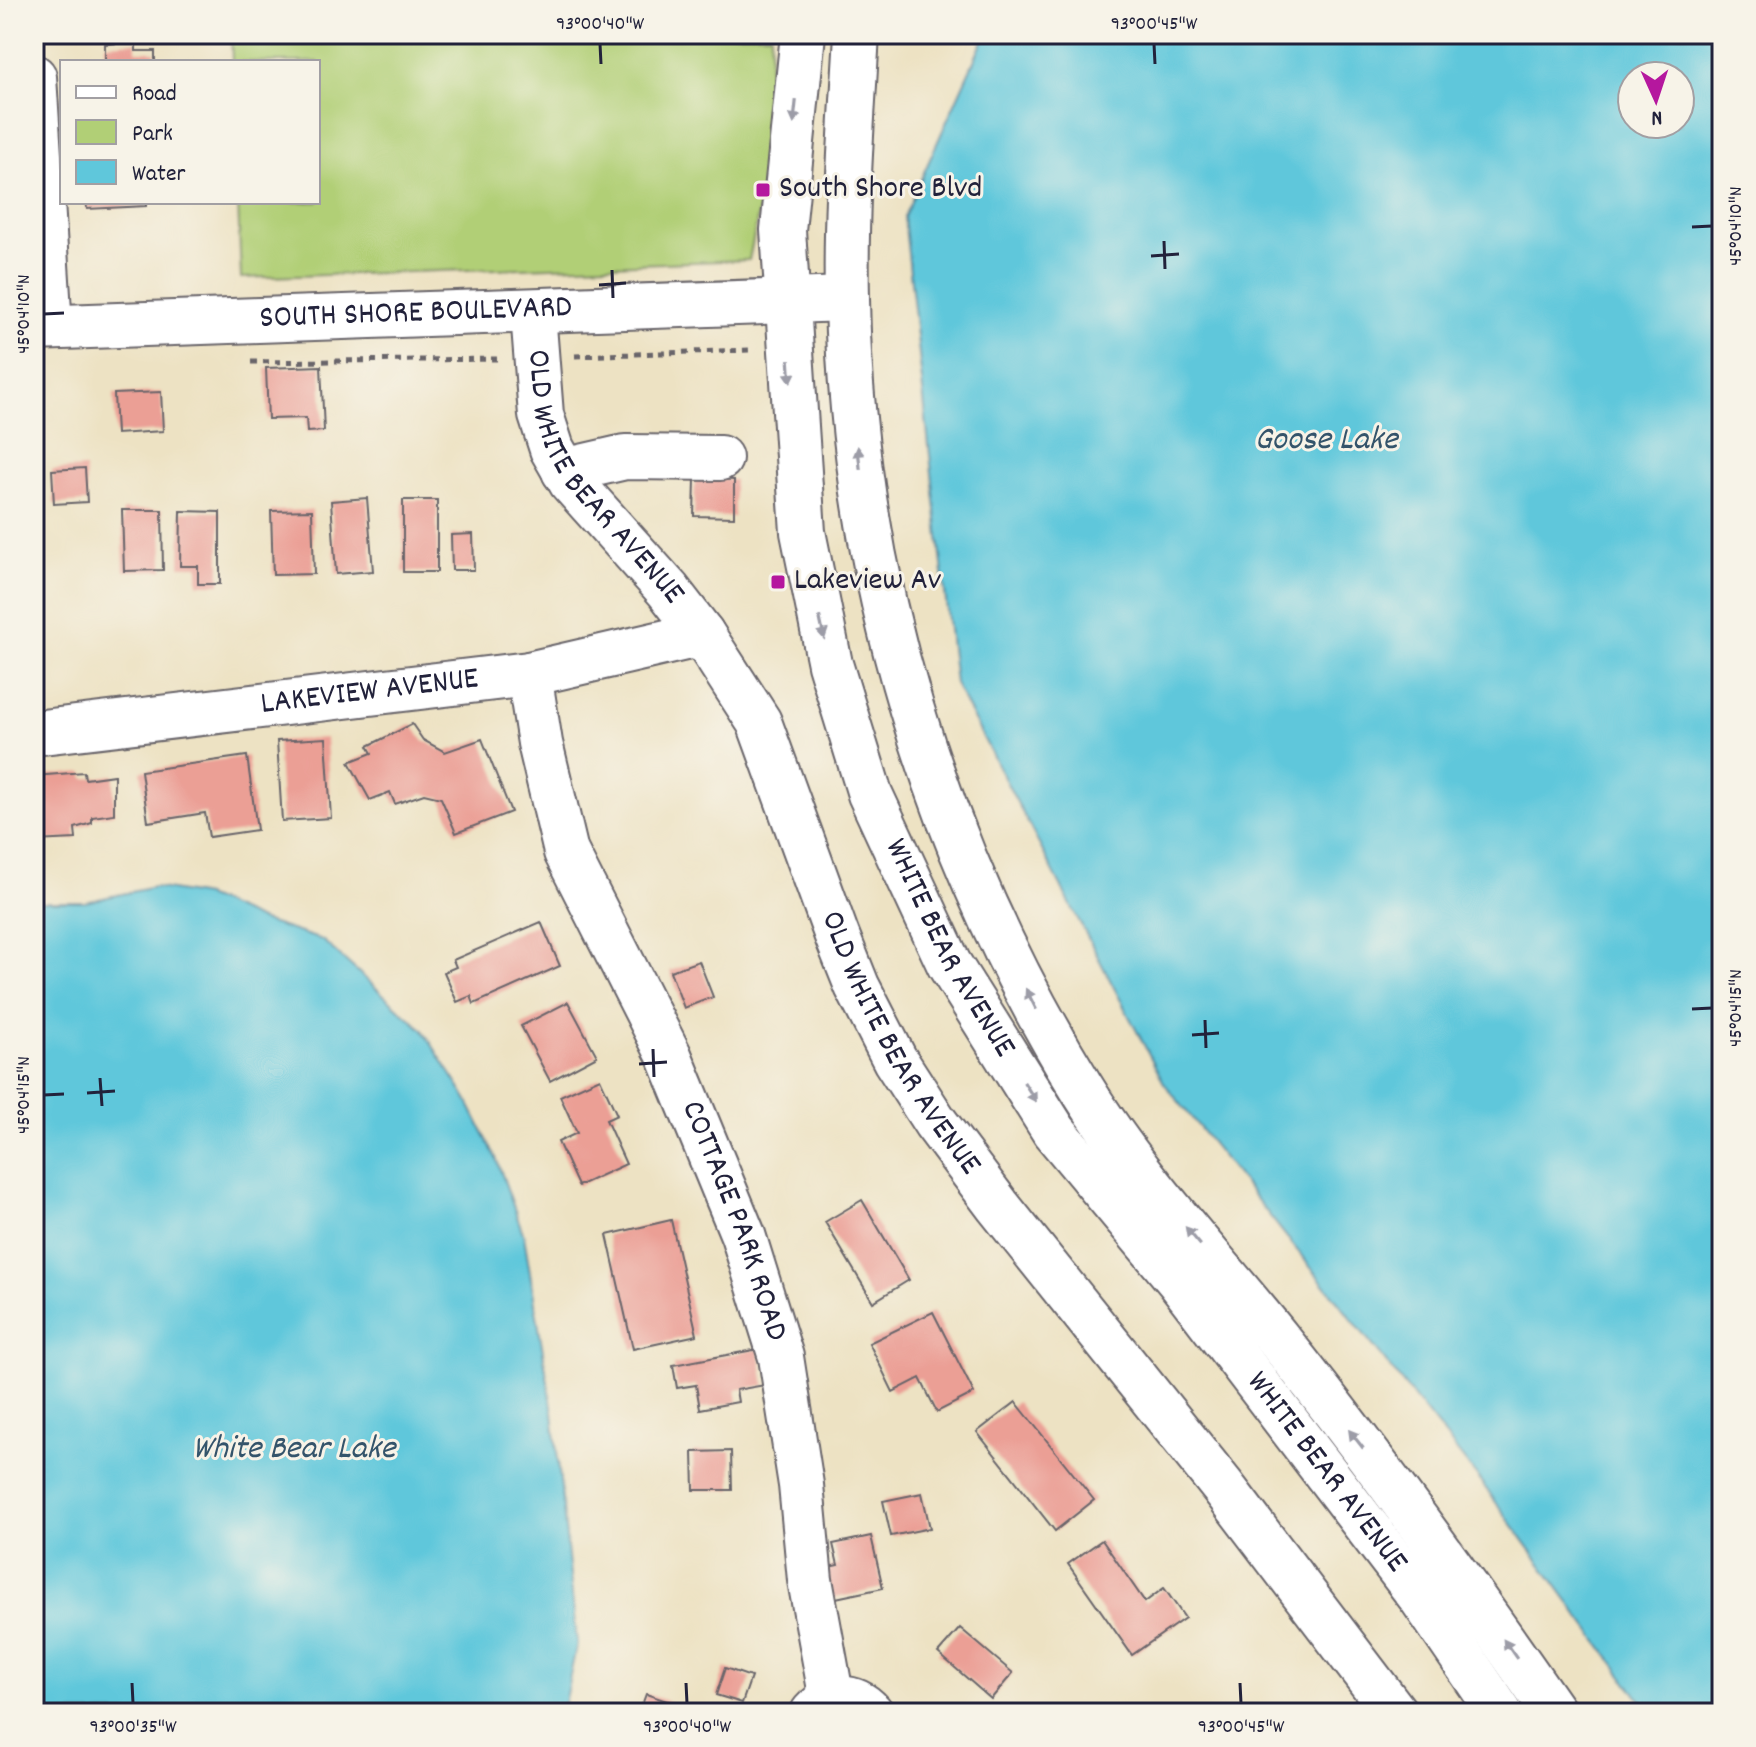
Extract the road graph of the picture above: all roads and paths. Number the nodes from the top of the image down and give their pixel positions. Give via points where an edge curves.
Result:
1 (803, 34) edge
2 (857, 34) edge
3 (34, 77) edge
4 (847, 299) junction
5 (786, 303) junction
6 (533, 313) junction
7 (42, 327) edge
8 (749, 350) dead end
9 (537, 358) junction
10 (236, 362) dead end
11 (720, 458) dead end
12 (564, 471) junction
13 (702, 634) junction
14 (529, 674) junction
15 (34, 733) edge
16 (839, 1709) edge
17 (1395, 1713) edge
18 (1500, 1713) edge
19 (1554, 1713) edge

1 -> 5 street, WHITE BEAR AVENUE via 783,230
2 - 4 street, WHITE BEAR AVENUE
3 - 7 street
4 - 5 street, SOUTH SHORE BOULEVARD
19 -> 4 street, WHITE BEAR AVENUE via 1382,1471 1161,1198 1083,1091 996,929 938,789 877,582 853,401
5 - 6 street, SOUTH SHORE BOULEVARD
5 -> 18 street, WHITE BEAR AVENUE via 803,532 830,664 870,794 949,964 1054,1131 1422,1599
6 - 7 street, SOUTH SHORE BOULEVARD
6 - 9 street, OLD WHITE BEAR AVENUE
8 - 9 path
9 - 10 path
9 - 12 street, OLD WHITE BEAR AVENUE via 541,415
11 - 12 street via 625,457
12 - 13 street, OLD WHITE BEAR AVENUE
13 - 14 street, LAKEVIEW AVENUE
13 - 17 street, OLD WHITE BEAR AVENUE via 759,722 857,986 927,1110
14 - 15 street, LAKEVIEW AVENUE
14 - 16 street, COTTAGE PARK ROAD via 566,852 669,1055 743,1235 781,1357 810,1580

